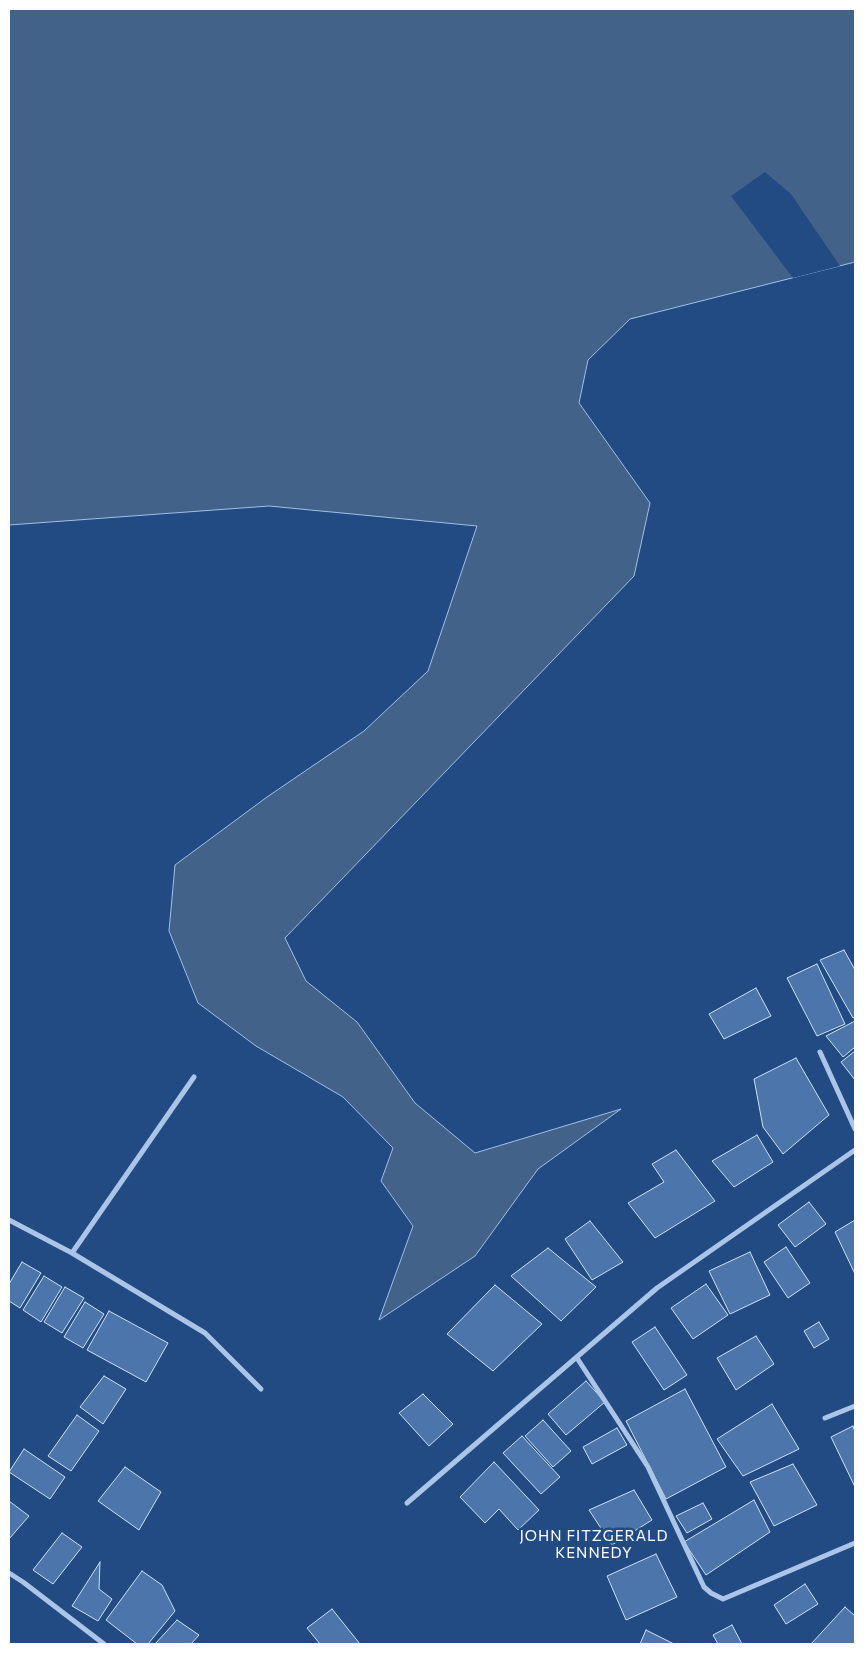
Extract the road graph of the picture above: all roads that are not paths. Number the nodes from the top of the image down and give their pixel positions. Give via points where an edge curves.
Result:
1 (820, 1052) dead end
2 (194, 1077) dead end
3 (855, 1129) edge
4 (855, 1150) edge
5 (9, 1220) edge
6 (72, 1253) junction
7 (577, 1358) junction
8 (261, 1390) dead end
9 (855, 1406) edge
10 (825, 1418) dead end
11 (407, 1503) dead end
12 (855, 1543) edge
13 (9, 1573) edge
14 (104, 1644) edge

1 - 3 street
2 - 6 street
4 - 7 street via 657,1288
5 - 6 street
6 - 8 street via 205,1333
7 - 11 street
7 - 12 street via 648,1468 704,1587 711,1593 723,1599
9 - 10 street
13 - 14 street

